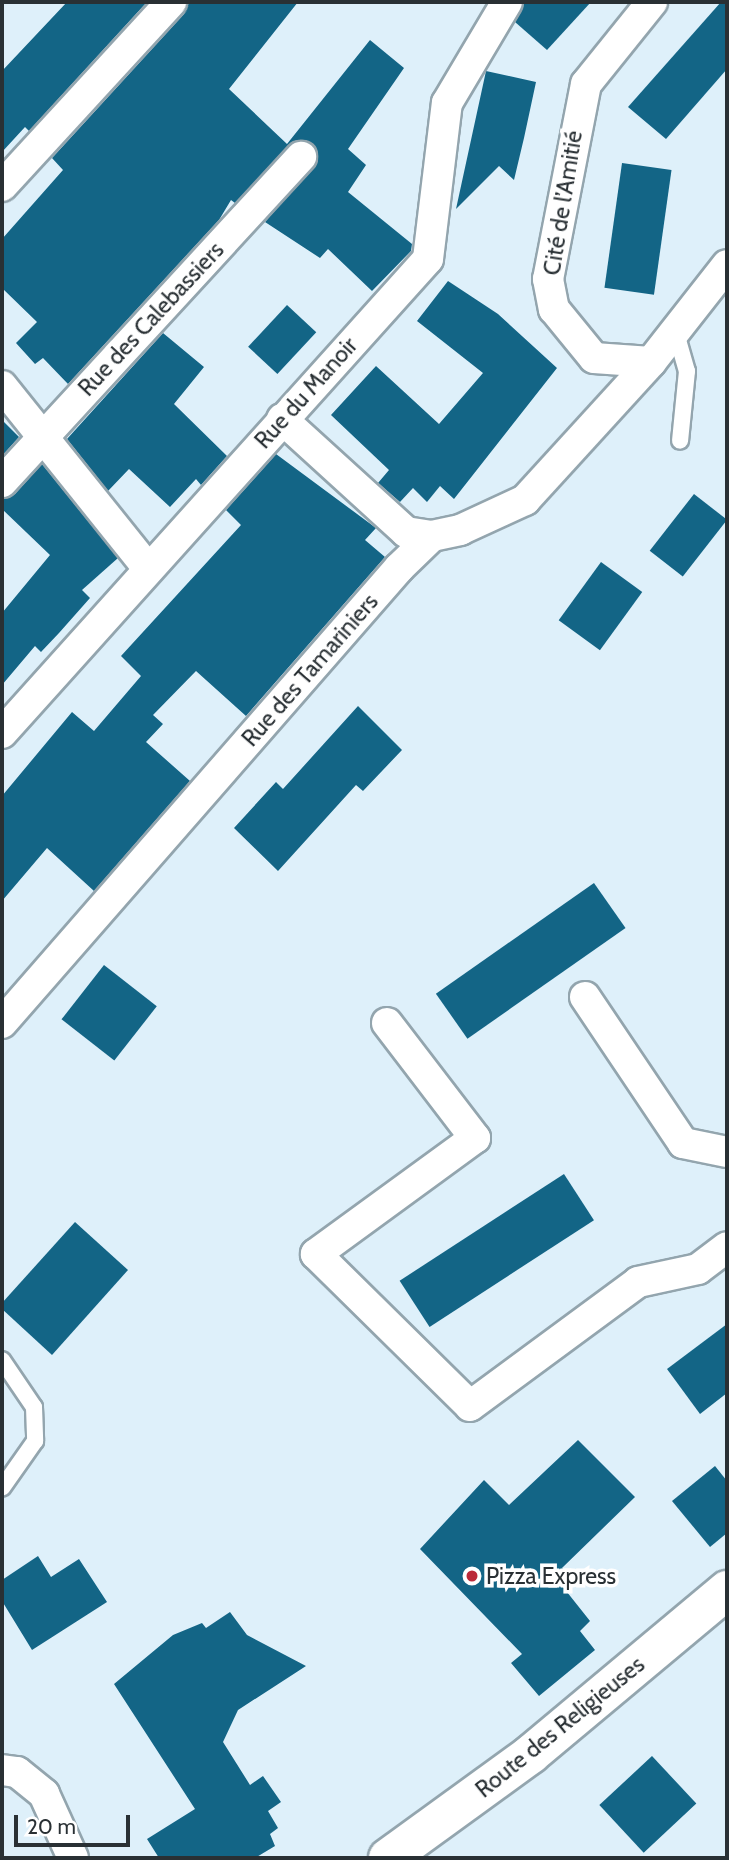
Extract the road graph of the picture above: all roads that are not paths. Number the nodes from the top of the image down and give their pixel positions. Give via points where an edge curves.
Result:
1 (171, 2) edge
2 (507, 2) edge
3 (652, 2) edge
4 (301, 157) dead end
5 (2, 186) edge
6 (727, 265) edge
7 (676, 332) junction
8 (651, 362) junction
9 (2, 386) edge
10 (282, 419) junction
11 (43, 437) junction
12 (680, 441) dead end
13 (2, 482) edge
14 (432, 536) junction
15 (148, 568) junction
16 (2, 733) edge
17 (585, 997) dead end
18 (2, 1023) edge
19 (387, 1023) dead end
20 (727, 1152) edge
21 (727, 1247) edge
22 (2, 1360) edge
23 (2, 1488) edge
24 (727, 1590) edge
25 (2, 1770) edge
26 (73, 1858) edge
27 (388, 1858) edge

1 - 5 street
2 - 10 street, Rue du Manoir via 447,103 428,259
3 - 8 street, Cité de l’Amitié via 586,84 548,279 554,309 594,358
4 - 11 street, Rue des Calebassiers
6 - 7 street
7 - 8 street
7 - 12 lane via 687,371
8 - 14 street via 525,499 460,530
9 - 11 street
10 - 14 street via 406,532
10 - 15 street, Rue du Manoir
11 - 13 street, Rue des Calebassiers
11 - 15 street
14 - 18 street, Rue des Tamariniers
15 - 16 street, Rue du Manoir
17 - 20 street via 683,1143
19 - 21 street via 475,1138 316,1254 470,1406 638,1282 698,1269
22 - 23 lane via 34,1407 35,1441
24 - 27 main road, Route des Religieuses via 531,1754
25 - 26 street via 17,1772 44,1794

